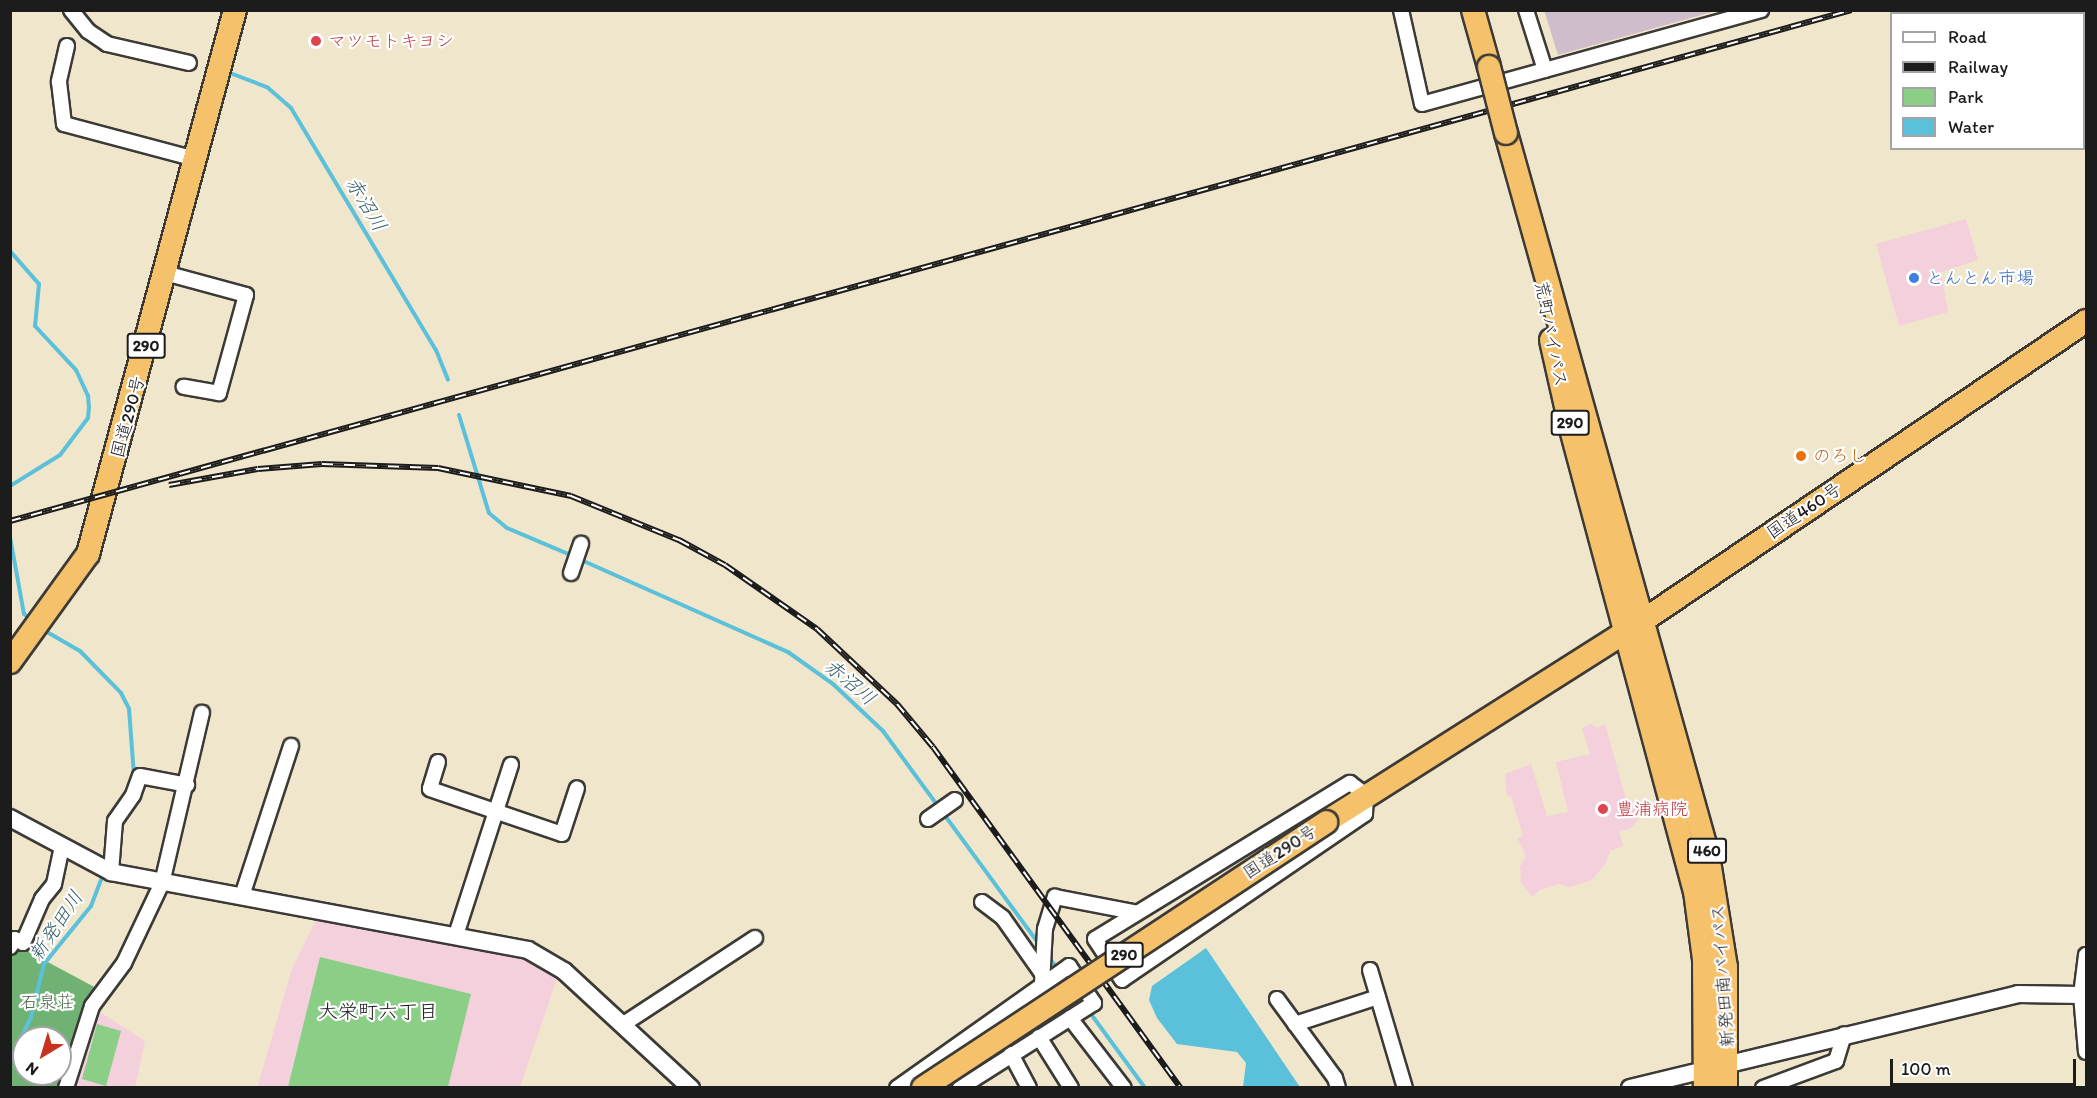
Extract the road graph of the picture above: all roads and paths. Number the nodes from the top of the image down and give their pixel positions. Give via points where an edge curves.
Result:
1 (71, 10) edge
2 (235, 10) edge
3 (1401, 10) edge
4 (1473, 10) edge
5 (1526, 10) edge
6 (1761, 10) edge
7 (67, 46) dead end
8 (189, 63) dead end
9 (1545, 70) junction
10 (196, 159) junction
11 (165, 273) junction
12 (2086, 321) edge
13 (184, 387) dead end
14 (581, 544) dead end
15 (571, 573) dead end
16 (1633, 627) junction
17 (11, 657) edge
18 (202, 713) dead end
19 (291, 746) dead end
20 (438, 762) dead end
21 (511, 765) dead end
22 (187, 785) junction
23 (577, 788) dead end
24 (1366, 795) junction
25 (955, 800) dead end
26 (494, 813) junction
27 (10, 818) edge
28 (928, 819) dead end
29 (62, 847) junction
30 (105, 870) junction
31 (162, 883) junction
32 (242, 896) junction
33 (982, 902) dead end
34 (1134, 912) junction
35 (456, 934) junction
36 (755, 938) dead end
37 (10, 947) edge
38 (2086, 955) edge
39 (1370, 970) dead end
40 (1042, 980) junction
41 (2081, 995) junction
42 (1378, 997) junction
43 (1277, 999) dead end
44 (1070, 1018) junction
45 (1295, 1024) junction
46 (622, 1025) junction
47 (1844, 1034) junction
48 (1039, 1037) junction
49 (2086, 1052) edge
50 (1011, 1054) junction
51 (1713, 1073) edge
52 (66, 1088) edge
53 (691, 1088) edge
54 (897, 1088) edge
55 (923, 1088) edge
56 (960, 1088) edge
57 (1029, 1088) edge
58 (1071, 1088) edge
59 (1124, 1088) edge
60 (1338, 1088) edge
61 (1405, 1088) edge
62 (1630, 1088) edge
63 (1726, 1088) edge
64 (1763, 1088) edge

1 - 8 street via 88,31 107,44
2 - 10 highway, 国道290号 / 290
3 - 9 street via 1422,104
4 - 16 highway, 荒町バイパス / 290, bridge via 1528,210 1571,429
5 - 9 street
6 - 9 street
7 - 10 street via 59,82 64,124
10 - 11 highway, 国道290号 / 290
11 - 13 street via 246,295 219,393
11 - 17 highway, 国道290号 / 290 via 88,554
12 - 16 highway, 国道460号
14 - 15 street
16 - 24 highway, 国道290号 / 290
16 - 51 highway, 新発田南バイパス / 460 via 1695,891
18 - 22 street
19 - 32 street
20 - 26 street via 430,789
21 - 26 street
22 - 30 street via 140,776 133,795 115,821
22 - 31 street
23 - 26 street via 562,834
24 - 34 street via 1350,783
24 - 34 street via 1365,814 1122,980 1095,939
24 - 55 highway, 国道290号 / 290, bridge
25 - 28 street
26 - 35 street
27 - 29 street
29 - 30 street
29 - 37 street via 54,884 42,899 23,943 15,939
30 - 31 street
31 - 32 street
31 - 52 street via 123,963 92,1006
32 - 35 street
33 - 40 street via 1003,918
34 - 40 street via 1055,897 1045,929
35 - 46 street via 511,945 546,958
36 - 46 street
38 - 41 street
39 - 42 street
40 - 44 street via 1069,966 1082,981 1094,1003
40 - 54 street
41 - 47 street via 2018,994
41 - 49 street
42 - 45 street
42 - 61 street
43 - 45 street
44 - 48 street
44 - 59 street
45 - 60 street via 1335,1078
46 - 53 street
47 - 51 street
47 - 64 street via 1836,1061
48 - 50 street
48 - 58 street
50 - 56 street
50 - 57 street
51 - 62 street
51 - 63 highway, 新発田南バイパス / 460

